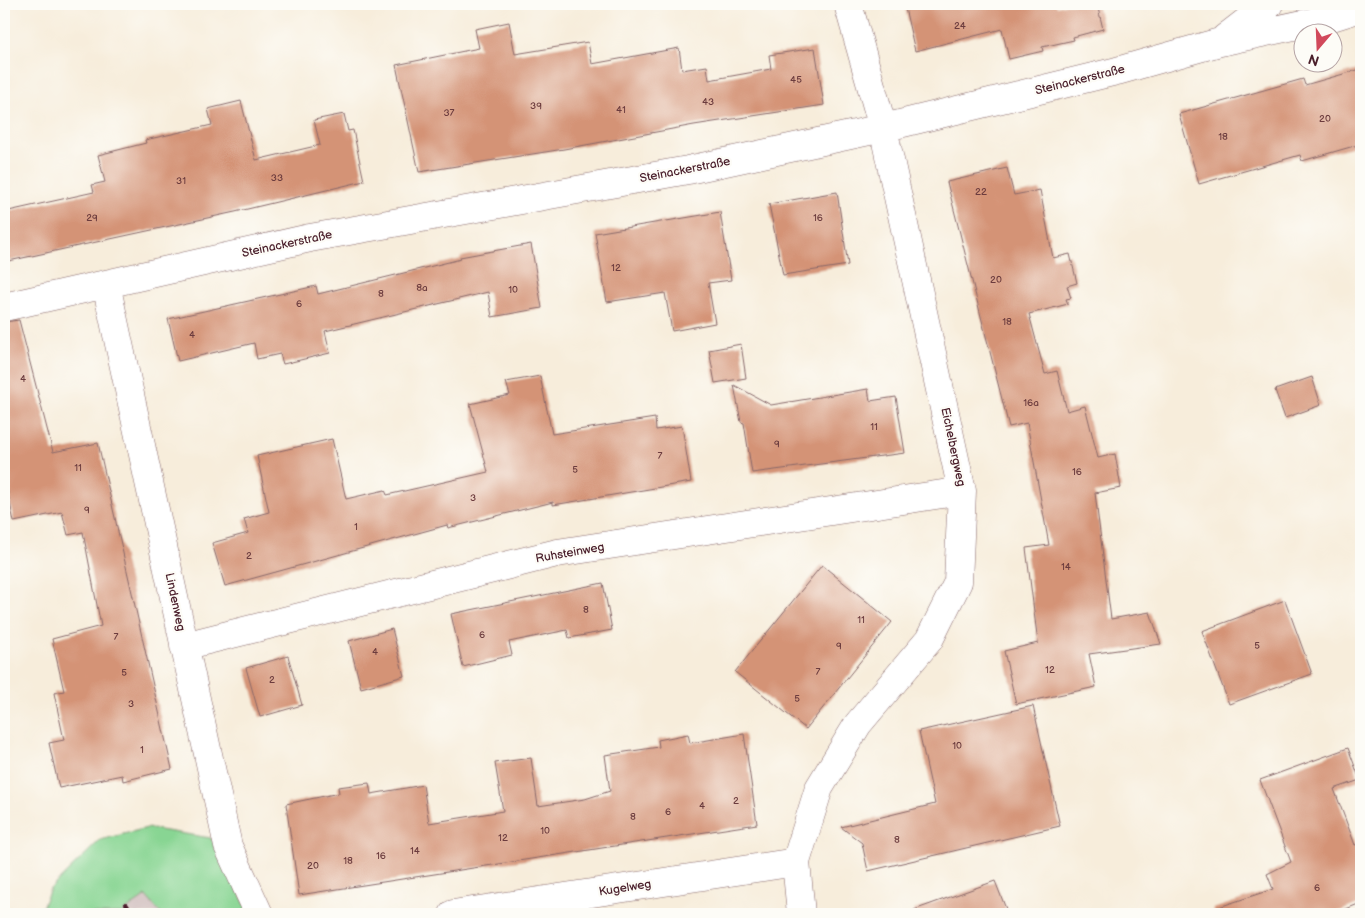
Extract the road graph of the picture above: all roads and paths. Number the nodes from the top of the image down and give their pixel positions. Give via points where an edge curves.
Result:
1 (848, 4) edge
2 (1269, 4) edge
3 (1361, 8) edge
4 (1220, 42) junction
5 (884, 128) junction
6 (106, 284) junction
7 (4, 308) edge
8 (962, 491) junction
9 (184, 646) junction
10 (796, 862) junction
11 (259, 914) edge
12 (453, 914) edge
13 (801, 914) edge

1 - 5 street, Eichelbergweg
2 - 4 street
3 - 4 street, Steinackerstraße
4 - 5 street, Steinackerstraße via 1117,71
5 - 6 street, Steinackerstraße via 688,170 310,238
5 - 8 street, Eichelbergweg
6 - 7 street, Steinackerstraße
6 - 9 street, Lindenweg
8 - 9 street, Ruhsteinweg via 557,554
8 - 10 street, Eichelbergweg via 958,582 928,640 858,724 819,788
9 - 11 street, Lindenweg via 228,846
10 - 12 street, Kugelweg
10 - 13 street, Eichelbergweg

